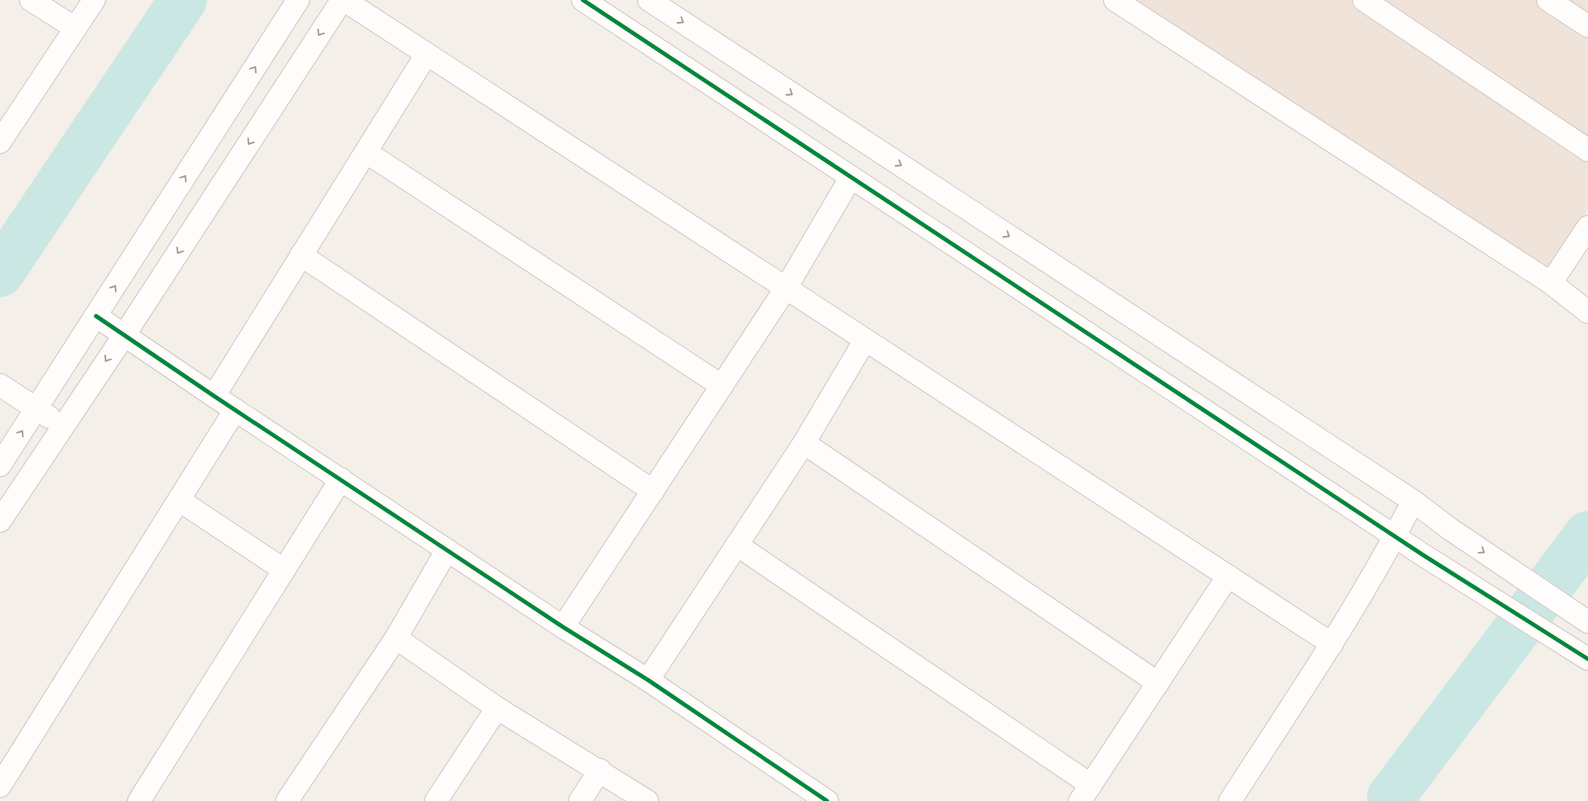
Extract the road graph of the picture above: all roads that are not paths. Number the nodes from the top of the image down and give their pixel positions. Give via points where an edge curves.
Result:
1 (31, 0) edge
2 (94, 0) edge
3 (298, 0) edge
4 (343, 0) edge
5 (583, 0) edge
6 (649, 0) edge
7 (1115, 0) edge
8 (1364, 0) edge
9 (1548, 0) edge
10 (1588, 26) edge
11 (75, 28) junction
12 (426, 55) junction
13 (0, 142) edge
14 (1588, 150) edge
15 (366, 152) junction
16 (851, 177) junction
17 (1588, 227) edge
18 (301, 255) junction
19 (1551, 283) junction
20 (786, 288) junction
21 (1583, 309) edge
22 (96, 316) junction
23 (124, 334) junction
24 (865, 340) junction
25 (722, 386) junction
26 (4, 387) edge
27 (214, 396) junction
28 (37, 408) junction
29 (235, 410) junction
30 (63, 425) junction
31 (804, 443) junction
32 (0, 466) edge
33 (341, 479) junction
34 (653, 491) junction
35 (179, 500) junction
36 (1413, 501) junction
37 (0, 520) edge
38 (1395, 536) junction
39 (737, 545) junction
40 (448, 550) junction
41 (284, 570) junction
42 (1228, 576) junction
43 (1588, 622) edge
44 (563, 627) junction
45 (396, 638) junction
46 (1332, 644) junction
47 (1588, 659) edge
48 (648, 680) junction
49 (1158, 683) junction
50 (497, 708) junction
51 (600, 770) junction
52 (0, 786) edge
53 (1086, 793) edge
54 (139, 801) edge
55 (287, 801) edge
56 (436, 801) edge
57 (580, 801) edge
58 (647, 801) edge
59 (827, 801) edge
60 (1230, 801) edge

1 - 11 street
2 - 11 street
22 -> 3 street
4 - 12 street
4 -> 23 street
5 - 16 street
6 -> 36 street
7 - 19 street
8 - 14 street
9 - 10 street
11 - 13 street
12 - 15 street
12 - 20 street
15 - 18 street
15 - 25 street
16 - 20 street
16 - 38 street
17 - 19 street
18 - 27 street
18 - 34 street
19 - 21 street
20 - 24 street
20 - 25 street
22 - 23 street
22 - 28 street
23 - 27 street
23 -> 30 street
24 - 31 street
24 - 42 street
25 - 34 street
26 - 28 street
27 - 29 street
28 - 30 street
32 -> 28 street
29 - 33 street
29 - 35 street
30 - 37 street
31 - 39 street
31 - 49 street
33 - 40 street
33 - 41 street
34 - 44 street
35 - 41 street
35 - 52 street
36 - 38 street
36 -> 43 street
38 - 46 street
38 - 47 street
39 - 48 street
39 - 53 street
40 - 44 street
40 - 45 street
41 - 54 street
42 - 46 street
42 - 49 street
44 - 48 street
45 - 50 street
45 - 55 street
46 - 60 street
48 - 59 street
49 - 53 street
50 - 51 street
50 - 56 street
51 - 57 street
51 - 58 street

